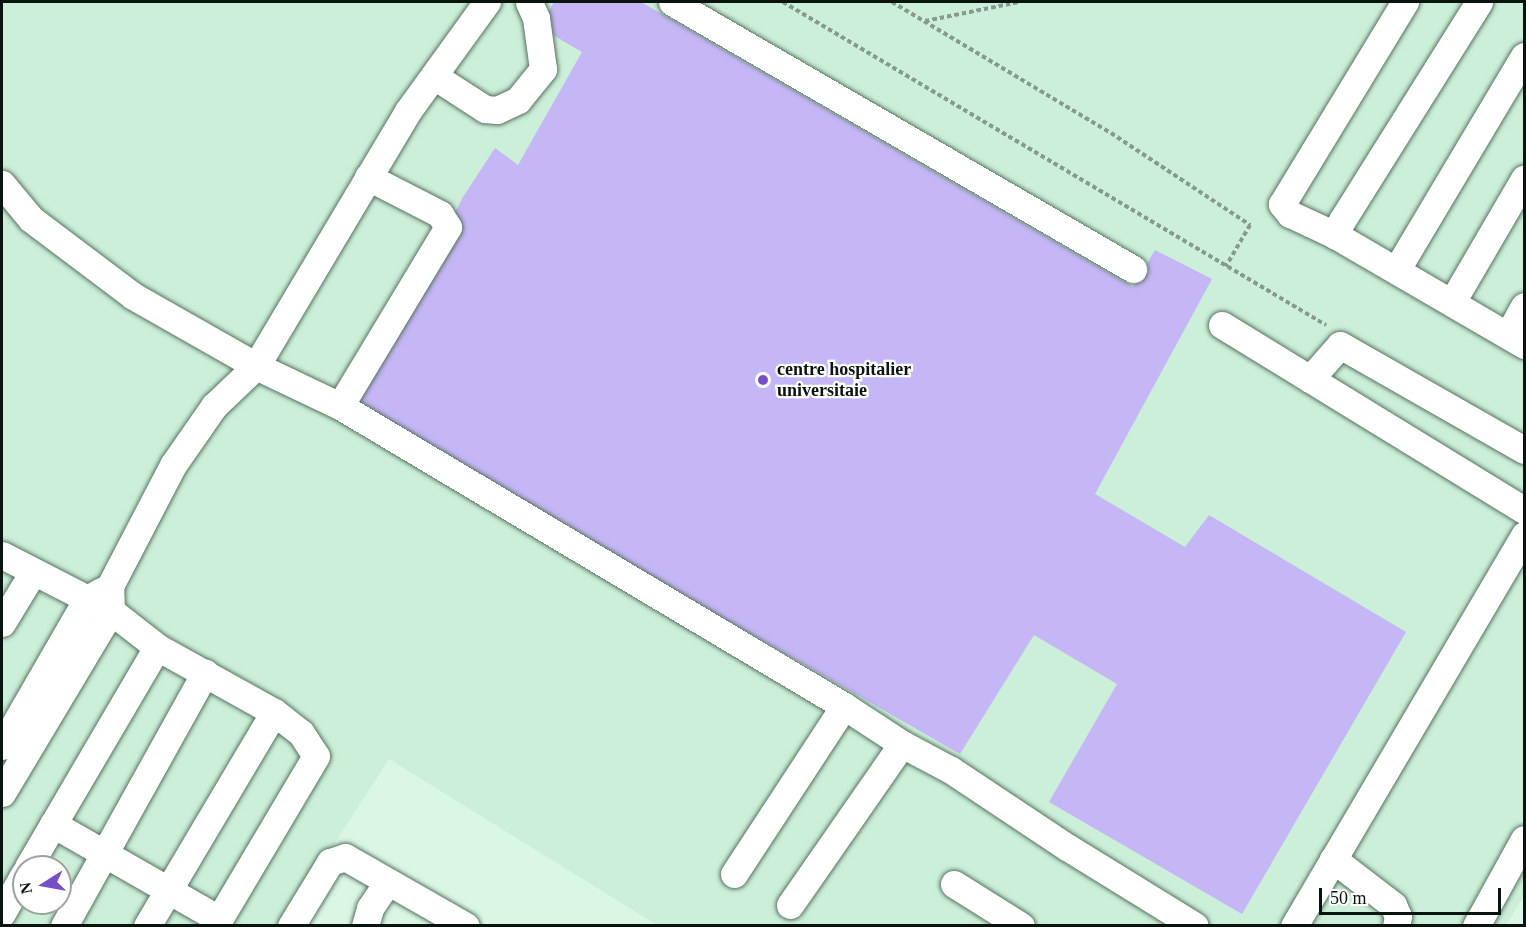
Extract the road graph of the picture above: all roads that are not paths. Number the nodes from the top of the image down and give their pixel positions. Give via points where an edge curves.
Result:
1 (488, 2) edge
2 (529, 2) edge
3 (672, 2) edge
4 (1405, 2) edge
5 (1479, 2) edge
6 (1524, 56) edge
7 (434, 76) junction
8 (368, 177) junction
9 (1524, 179) edge
10 (2, 184) edge
11 (1335, 235) junction
12 (1134, 269) dead end
13 (1397, 269) junction
14 (1452, 302) junction
15 (1524, 306) edge
16 (1222, 325) dead end
17 (1516, 340) edge
18 (256, 366) junction
19 (1310, 379) junction
20 (340, 406) junction
21 (1524, 450) edge
22 (1524, 510) edge
23 (1524, 535) edge
24 (2, 555) edge
25 (33, 572) junction
26 (102, 599) junction
27 (2, 623) edge
28 (157, 647) junction
29 (205, 673) junction
30 (844, 706) junction
31 (274, 712) junction
32 (902, 744) junction
33 (2, 746) edge
34 (2, 793) edge
35 (53, 824) junction
36 (1524, 839) edge
37 (105, 853) junction
38 (35, 855) edge
39 (1333, 859) junction
40 (734, 874) dead end
41 (387, 883) junction
42 (954, 884) dead end
43 (169, 888) junction
44 (12, 895) edge
45 (790, 905) dead end
46 (2, 913) edge
47 (428, 916) edge
48 (217, 922) edge
49 (64, 926) edge
50 (147, 926) edge
51 (291, 926) edge
52 (365, 926) edge
53 (466, 926) edge
54 (1021, 926) edge
55 (1195, 926) edge
56 (1294, 926) edge
57 (1396, 926) edge
58 (1476, 926) edge

1 - 7 lane
2 - 7 lane via 537,18 543,69 518,100 497,110 485,109
3 - 12 lane
4 - 11 lane via 1282,204 1290,214
5 - 11 lane
6 - 13 lane
7 - 8 lane
8 - 18 lane
8 - 20 lane via 440,214 448,227
9 - 14 lane
10 - 18 lane via 31,219 133,296
11 - 13 lane
13 - 14 lane
14 - 17 lane
15 - 17 lane
16 - 19 lane
18 - 20 lane
18 - 26 lane via 213,406 173,465
19 - 21 lane via 1340,345
19 - 22 lane
20 - 30 lane
23 - 39 lane
24 - 25 lane
25 - 26 lane
25 - 27 lane
26 - 28 lane
26 - 33 lane
26 - 34 lane
28 - 29 lane
28 - 35 lane
29 - 31 lane
29 - 37 lane
30 - 32 lane
30 - 40 lane
31 - 43 lane
31 - 48 lane via 301,733 316,756
32 - 45 lane
32 - 55 lane via 951,770
35 - 37 lane
35 - 38 lane
36 - 58 lane
37 - 43 lane
37 - 49 lane
39 - 56 lane
39 - 57 lane via 1393,905 1398,916
41 - 47 lane
41 - 51 lane via 352,860 338,858 330,862
41 - 52 lane via 370,908
42 - 54 lane
43 - 48 lane
43 - 50 lane
44 - 46 lane
47 - 53 lane

